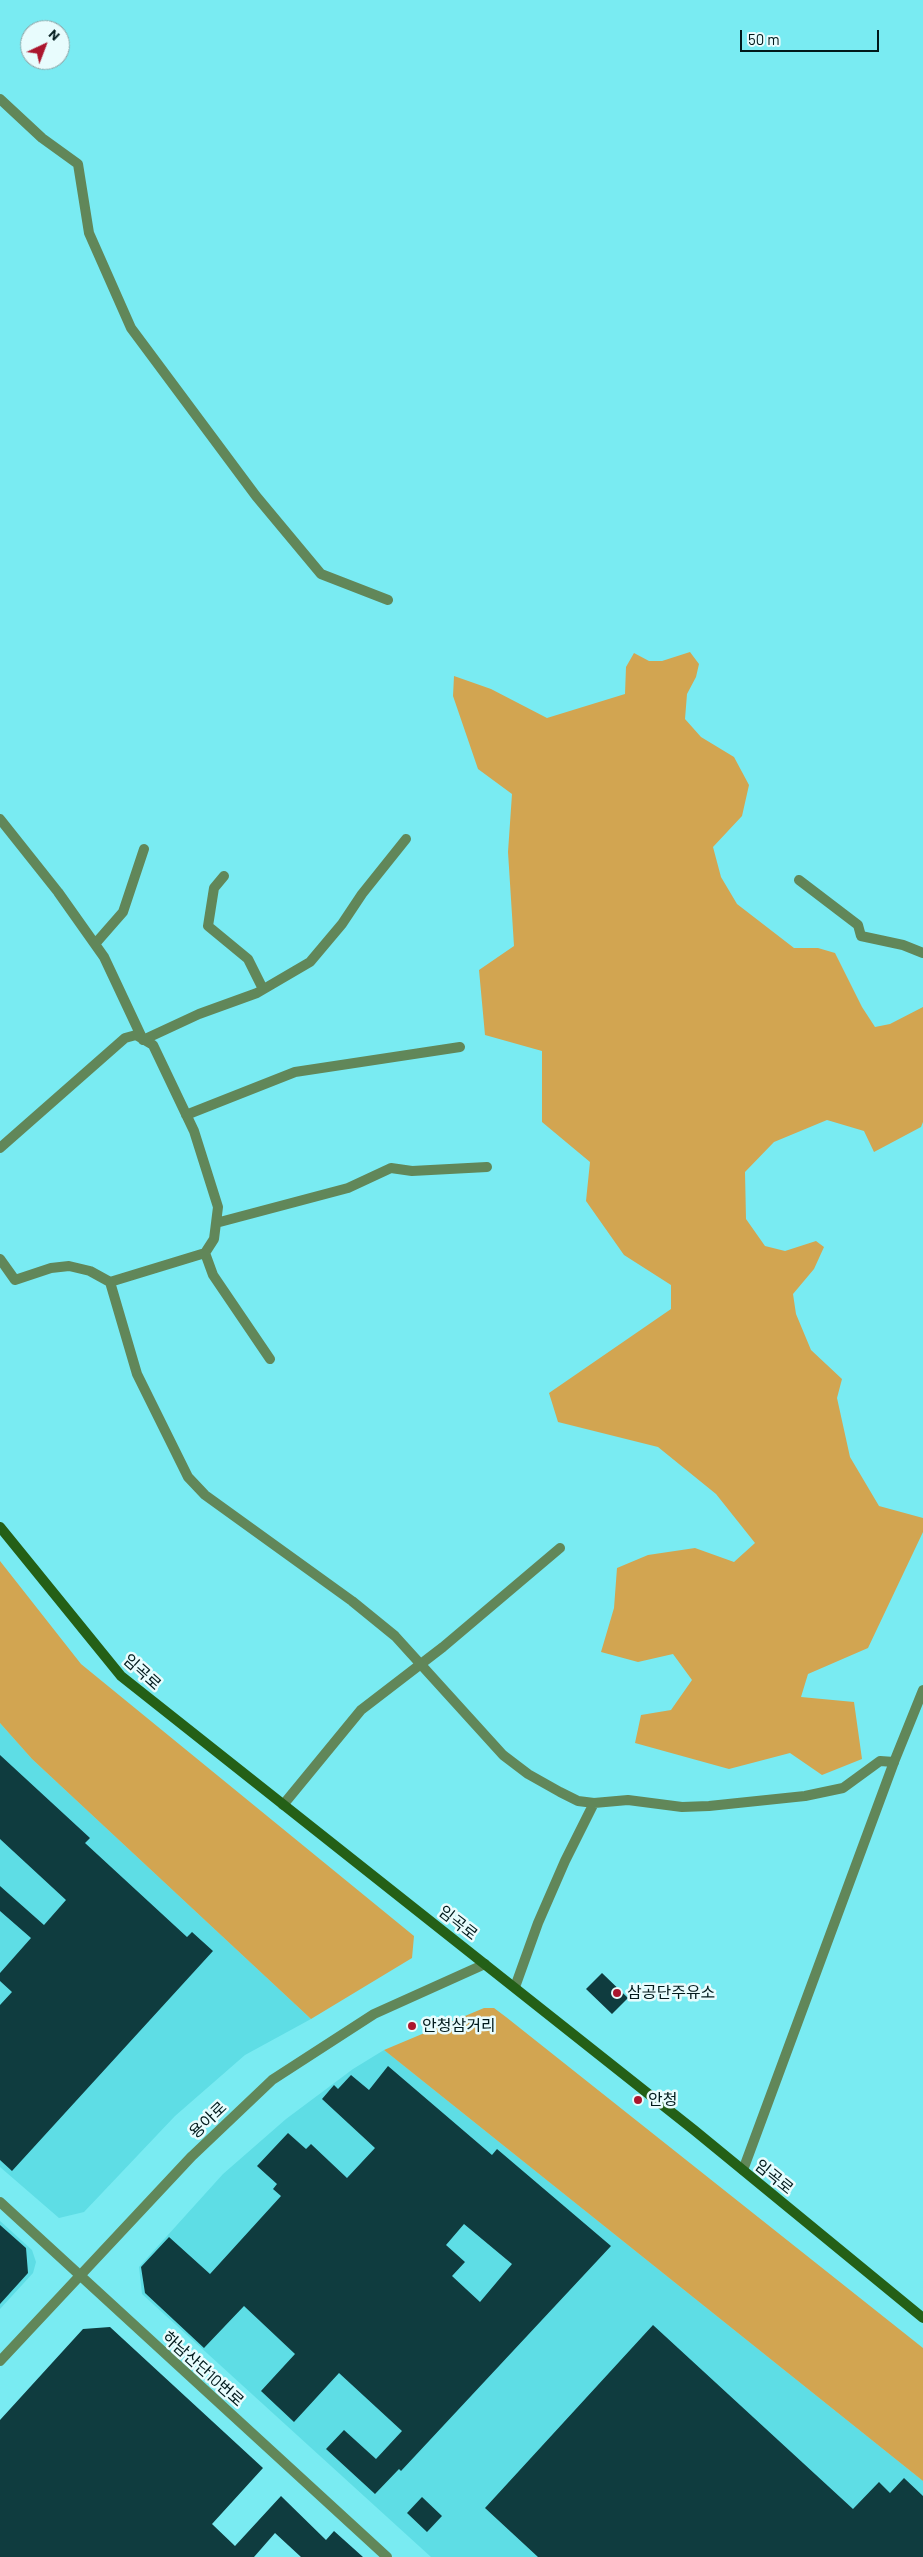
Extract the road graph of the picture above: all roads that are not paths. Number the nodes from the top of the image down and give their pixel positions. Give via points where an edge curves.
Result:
1 (0, 98) edge
2 (388, 600) dead end
3 (0, 819) edge
4 (406, 839) dead end
5 (144, 850) dead end
6 (224, 876) dead end
7 (799, 880) dead end
8 (95, 944) junction
9 (923, 953) edge
10 (263, 989) junction
11 (143, 1040) junction
12 (460, 1047) dead end
13 (186, 1115) junction
14 (0, 1148) edge
15 (487, 1167) dead end
16 (216, 1223) junction
17 (205, 1253) junction
18 (0, 1259) edge
19 (110, 1282) junction
20 (270, 1359) dead end
21 (0, 1527) edge
22 (560, 1548) dead end
23 (421, 1663) junction
24 (923, 1690) edge
25 (894, 1762) junction
26 (594, 1803) junction
27 (282, 1804) junction
28 (485, 1964) junction
29 (515, 1988) junction
30 (743, 2170) junction
31 (0, 2202) edge
32 (79, 2276) junction
33 (923, 2318) edge
34 (0, 2361) edge
35 (387, 2557) edge

1 - 2 street via 42,138 78,164 89,233 131,328 256,496 321,574
3 - 8 street
4 - 10 street via 310,962
5 - 8 street via 122,912
6 - 10 street via 214,888 208,926 248,959
7 - 9 street via 858,925 862,936
8 - 11 street
10 - 11 street
11 - 13 street via 153,1045
11 - 14 street via 136,1035 125,1038
12 - 13 street via 294,1072
13 - 16 street via 194,1130 218,1208
15 - 16 street via 435,1171 391,1168 348,1188
16 - 17 street via 214,1239
17 - 19 street
17 - 20 street via 213,1274
18 - 19 street via 14,1280 51,1268 69,1266
19 - 23 street via 136,1374 188,1477 204,1495 352,1601 395,1636
21 - 27 main road, 임곡로 via 121,1676
22 - 23 street
23 - 26 street via 503,1755 560,1792 578,1801
23 - 27 street via 360,1710
24 - 25 street
25 - 26 street via 880,1761 843,1788 805,1796 682,1807 628,1800
25 - 30 street
26 - 29 street via 538,1923
27 - 28 main road, 임곡로
28 - 29 main road, 임곡로
28 - 32 street, 용아로 via 374,2014 272,2080 192,2156
29 - 30 main road, 임곡로
30 - 33 main road, 임곡로
31 - 32 street, 하남산단10번로
32 - 34 street, 용아로
32 - 35 street, 하남산단10번로

